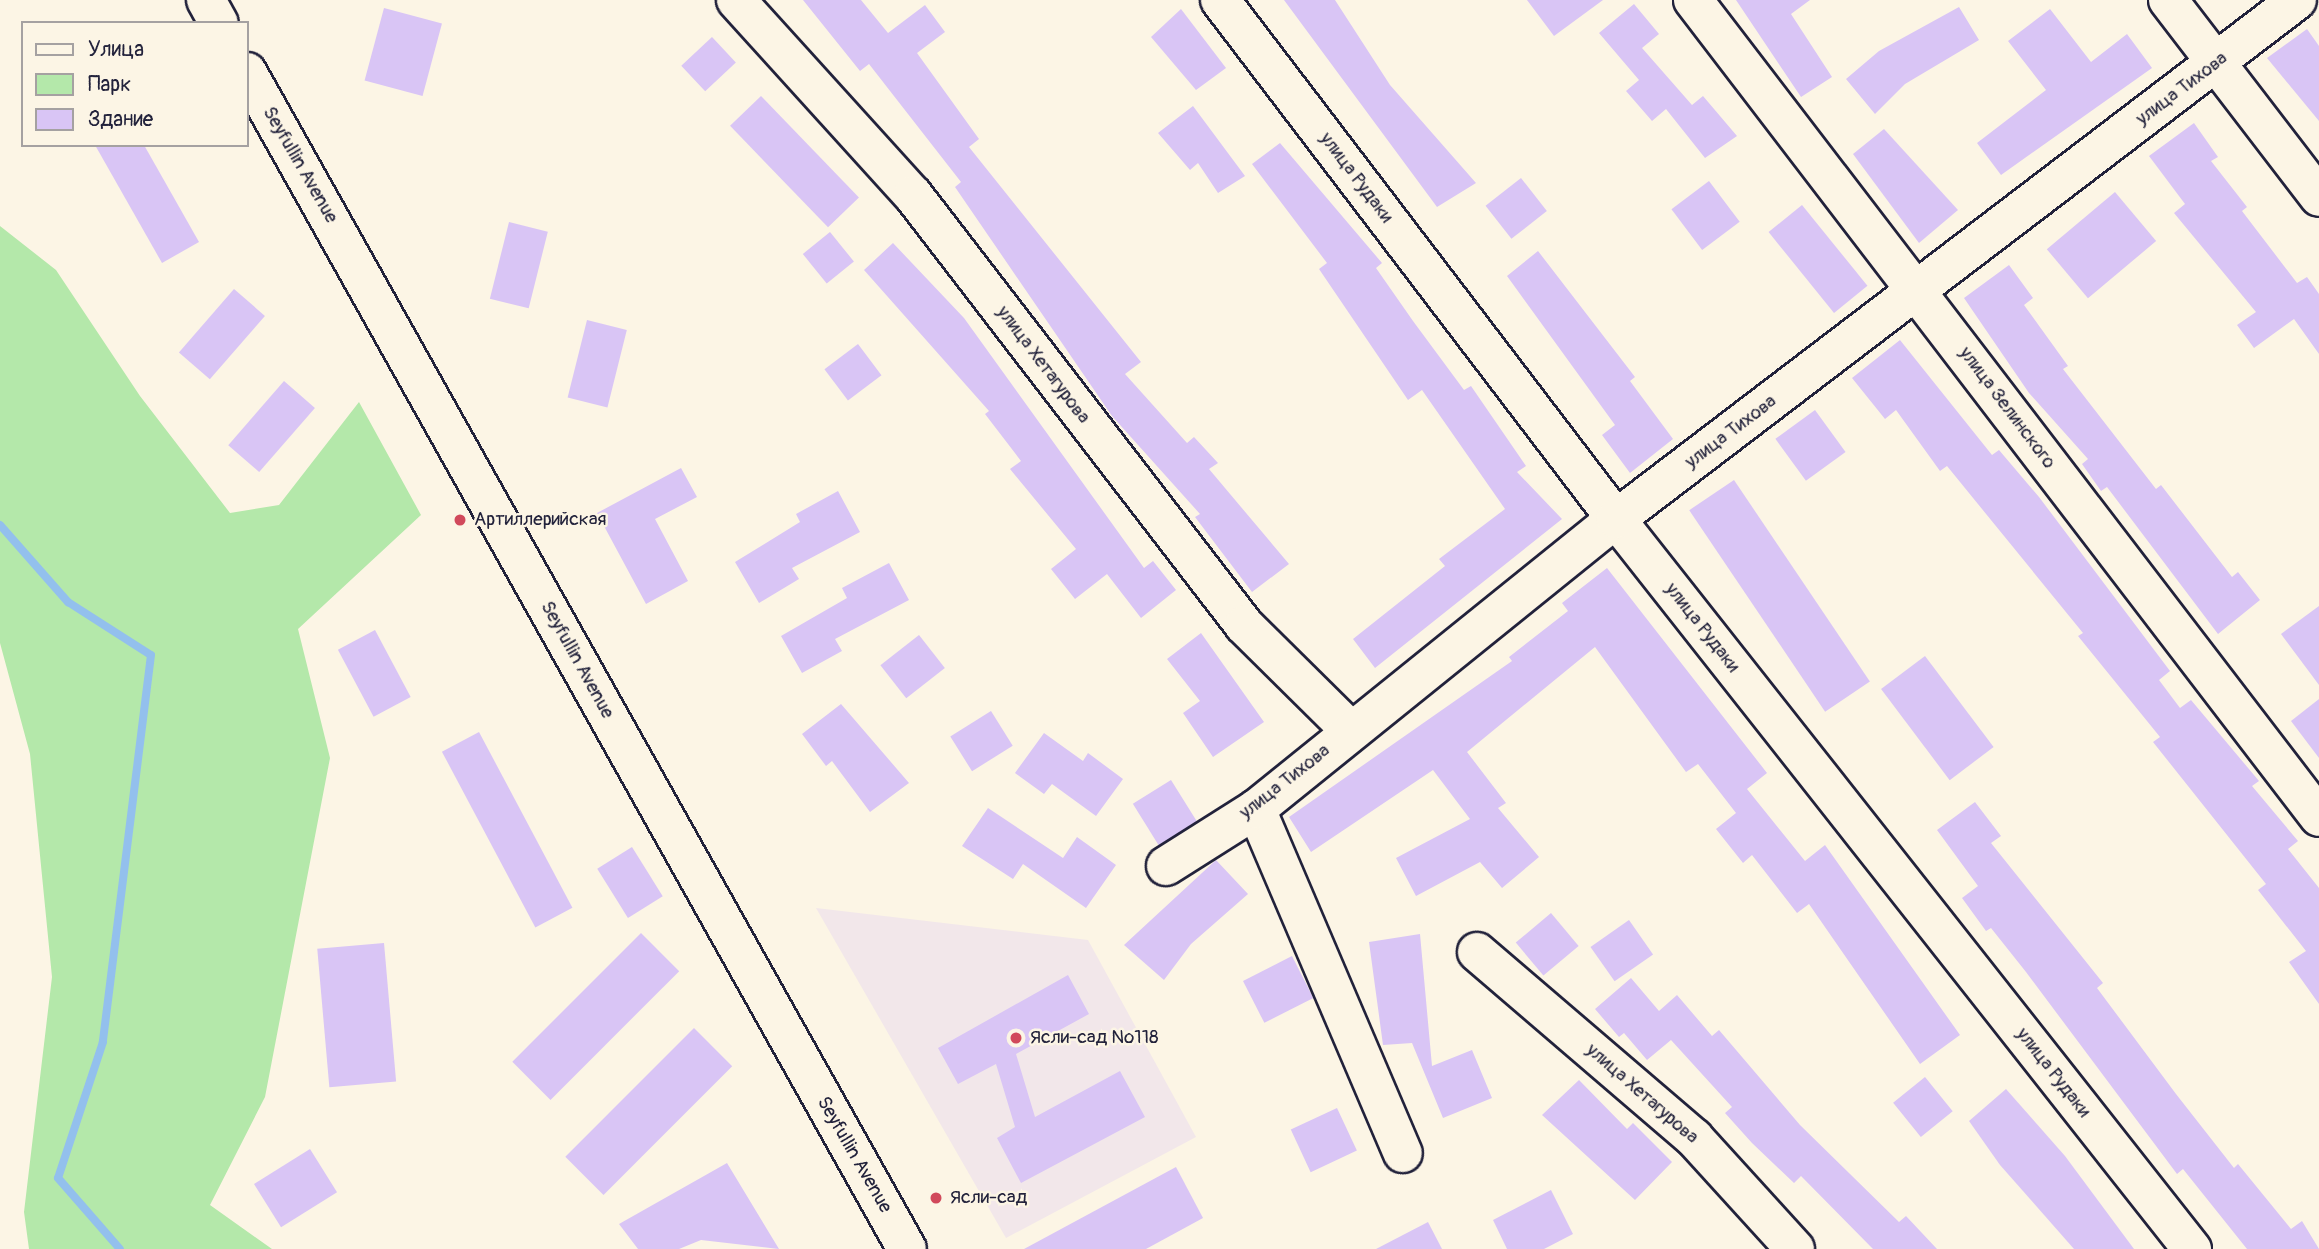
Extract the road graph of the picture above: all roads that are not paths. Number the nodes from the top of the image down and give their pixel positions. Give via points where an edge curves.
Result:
1 (206, 0) edge
2 (736, 0) edge
3 (1220, 0) edge
4 (1693, 0) edge
5 (2168, 0) edge
6 (2297, 0) edge
7 (218, 21) edge
8 (2217, 63) junction
9 (248, 74) edge
10 (2319, 197) edge
11 (1918, 290) junction
12 (1616, 519) junction
13 (1350, 730) junction
14 (1256, 809) junction
15 (2319, 817) edge
16 (1166, 866) dead end
17 (1477, 952) dead end
18 (1403, 1153) dead end
19 (907, 1249) edge
20 (1795, 1249) edge
21 (2192, 1249) edge

1 - 7 street
2 - 13 street, улица Хетагурова via 913,195 1244,625
3 - 12 street, улица Рудаки
4 - 11 street, улица Зелинского
5 - 8 street
6 - 8 street, улица Тихова
8 - 10 street
8 - 11 street, улица Тихова
9 - 19 street, Seyfullin Avenue
11 - 12 street, улица Тихова
11 - 15 street, улица Зелинского
12 - 13 street, улица Тихова
12 - 21 street, улица Рудаки
13 - 14 street, улица Тихова
14 - 16 street, улица Тихова
14 - 18 street
17 - 20 street, улица Хетагурова via 1694,1138

